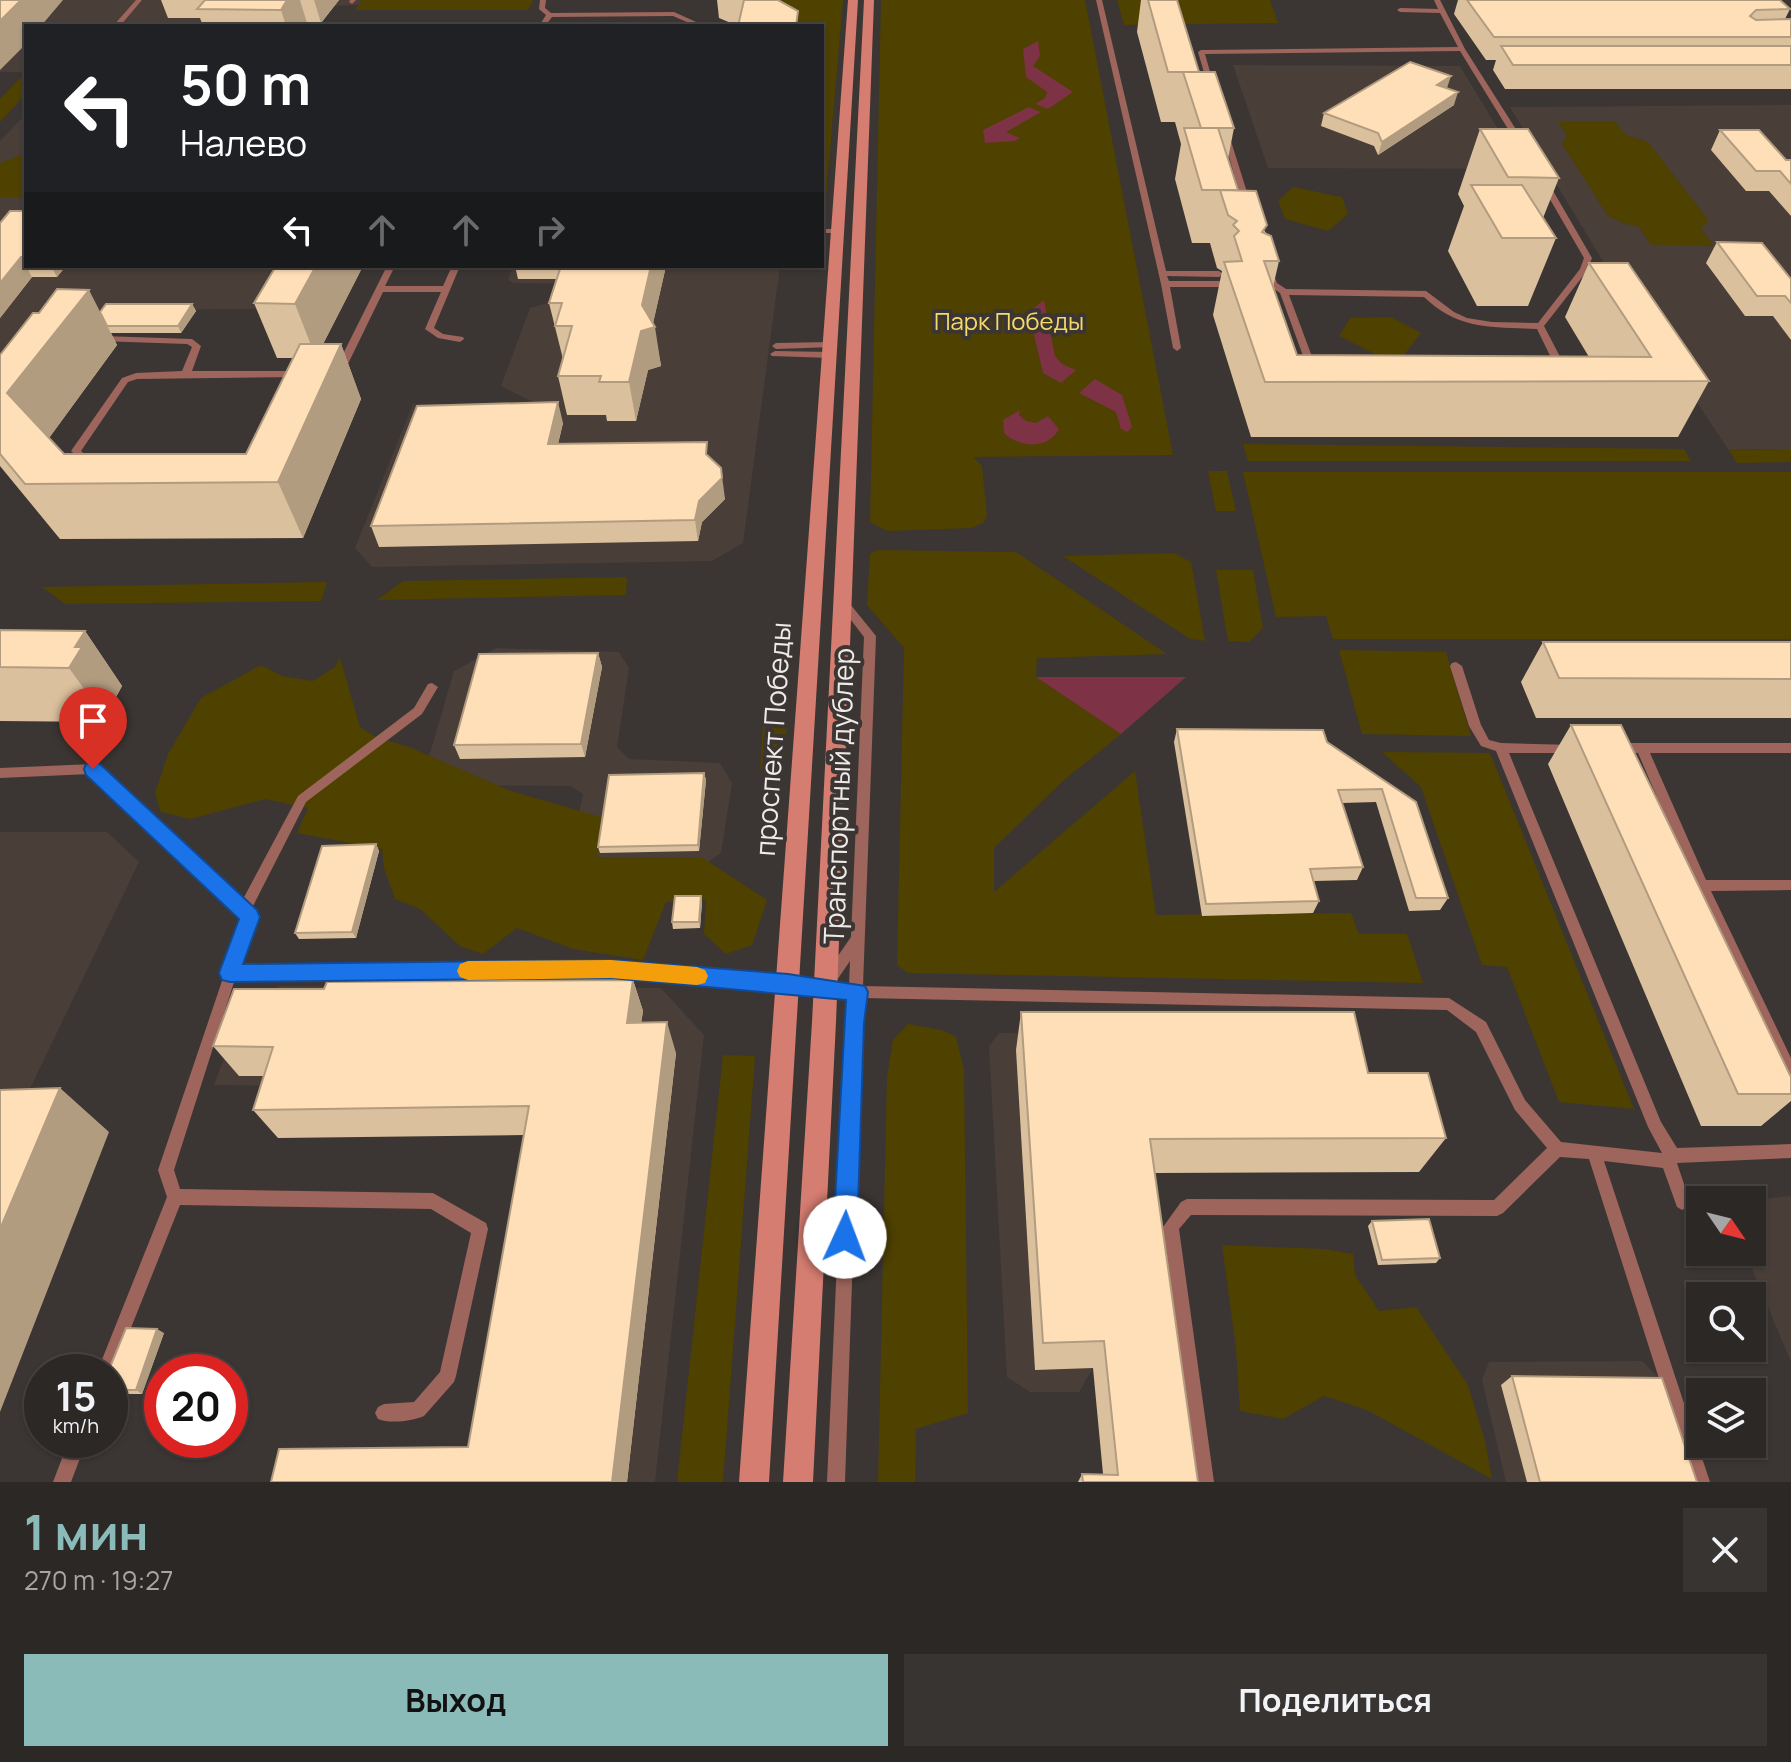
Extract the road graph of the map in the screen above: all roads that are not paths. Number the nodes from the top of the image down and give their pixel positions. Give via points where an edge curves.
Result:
1 (139, 0) edge
2 (543, 0) edge
3 (853, 0) edge
4 (869, 0) edge
5 (1099, 0) edge
6 (1437, 0) edge
7 (1400, 10) dead end
8 (1443, 11) junction
9 (550, 15) junction
10 (118, 24) edge
11 (543, 24) edge
12 (697, 24) edge
13 (1462, 49) junction
14 (1474, 65) junction
15 (1489, 65) dead end
16 (1474, 90) dead end
17 (1488, 90) junction
18 (1214, 98) edge
19 (1223, 128) edge
20 (1527, 155) edge
21 (1535, 167) edge
22 (1532, 179) edge
23 (1543, 180) junction
24 (1251, 218) edge
25 (824, 231) edge
26 (838, 231) junction
27 (1265, 261) edge
28 (390, 268) edge
29 (455, 268) edge
30 (1163, 273) junction
31 (1254, 274) edge
32 (1269, 274) junction
33 (1165, 284) junction
34 (380, 289) junction
35 (444, 289) junction
36 (1284, 292) junction
37 (1540, 326) junction
38 (89, 339) edge
39 (460, 339) dead end
40 (1177, 348) dead end
41 (776, 350) dead end
42 (830, 350) junction
43 (321, 372) edge
44 (186, 374) junction
45 (1322, 379) edge
46 (1564, 385) edge
47 (301, 388) edge
48 (96, 469) edge
49 (842, 602) junction
50 (1456, 666) dead end
51 (432, 687) dead end
52 (1501, 748) junction
53 (1583, 748) edge
54 (1597, 748) edge
55 (1642, 748) junction
56 (1791, 748) edge
57 (0, 773) edge
58 (1791, 885) edge
59 (1702, 886) junction
60 (244, 911) junction
61 (859, 937) junction
62 (230, 973) junction
63 (788, 983) junction
64 (824, 987) junction
65 (858, 992) junction
66 (1791, 1074) edge
67 (1557, 1149) junction
68 (1791, 1151) edge
69 (1594, 1152) junction
70 (1671, 1158) junction
71 (175, 1197) junction
72 (1682, 1202) dead end
73 (112, 1354) edge
74 (384, 1413) dead end
75 (71, 1458) edge
76 (62, 1482) edge
77 (754, 1482) edge
78 (798, 1482) edge
79 (836, 1482) edge
80 (1205, 1482) edge
81 (1701, 1482) edge

1 - 10 lane
2 - 9 lane via 542,9
3 - 26 main road, проспект Победы
4 - 49 main road
5 - 30 lane
6 - 8 lane
7 - 8 lane
8 - 13 lane
9 - 11 lane
9 - 12 lane via 674,14
13 - 14 lane
13 - 18 lane via 1201,52
14 - 15 lane
14 - 17 lane
16 - 17 lane
17 - 20 lane
19 - 24 lane
21 - 23 lane
22 - 23 lane
23 - 37 lane via 1588,258
25 - 26 lane
26 - 42 main road, проспект Победы
27 - 32 lane
28 - 34 lane
29 - 35 lane
30 - 33 lane
30 - 33 lane via 1220,279
31 - 32 lane
32 - 36 lane via 1269,284
33 - 40 lane
34 - 35 lane
34 - 43 lane via 342,366
35 - 39 lane via 429,329
36 - 37 lane via 1426,294 1440,310 1462,321
36 - 45 lane via 1313,374
37 - 46 lane
38 - 44 lane via 189,341 197,346
41 - 42 lane
42 - 63 main road, проспект Победы
44 - 47 lane via 309,374
44 - 48 lane via 125,380 76,451
49 - 61 lane, Транспортный дублер via 870,636
49 - 64 main road
50 - 52 lane via 1475,726 1485,743
51 - 60 lane via 418,711 302,799
52 - 53 lane
52 - 70 lane
54 - 55 lane
55 - 56 lane
55 - 59 lane
57 - 60 lane via 93,769
58 - 59 lane
59 - 66 lane
60 - 62 lane via 250,917
61 - 64 lane
61 - 65 lane, Транспортный дублер
62 - 63 lane via 611,969
62 - 71 lane via 166,1170
63 - 64 lane
63 - 77 main road, проспект Победы
64 - 65 lane
64 - 78 main road
65 - 67 lane via 1449,1004 1481,1027 1520,1105
65 - 79 lane, Транспортный дублер
67 - 69 lane
67 - 80 lane via 1497,1208 1187,1207 1171,1227
68 - 70 lane
69 - 70 lane
69 - 81 lane
70 - 72 lane
71 - 73 lane
71 - 74 lane via 433,1201 480,1229 448,1376 418,1410
75 - 76 lane

